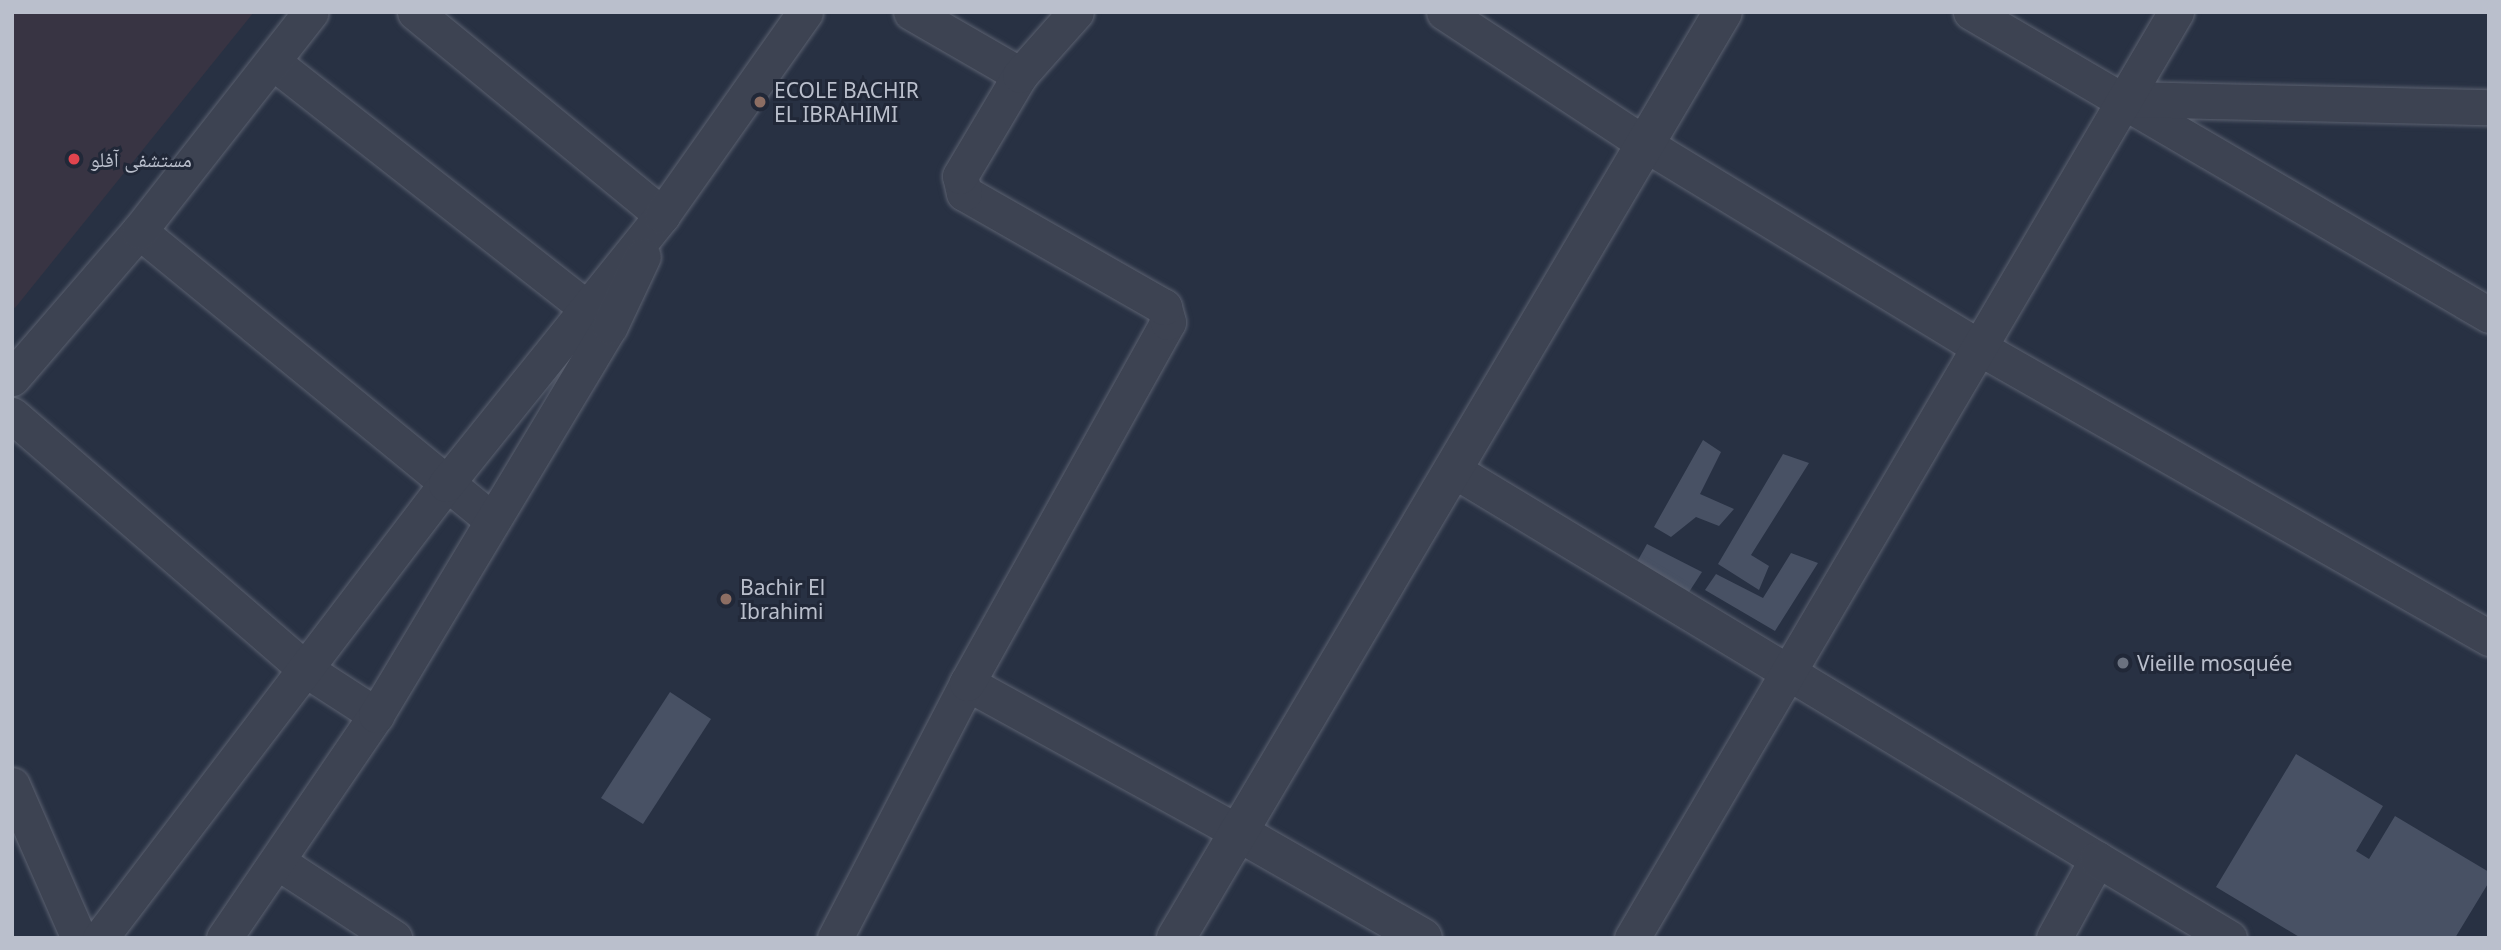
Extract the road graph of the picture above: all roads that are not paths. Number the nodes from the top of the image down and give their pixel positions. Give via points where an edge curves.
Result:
1 (310, 12) edge
2 (415, 12) edge
3 (804, 12) edge
4 (911, 12) edge
5 (1076, 12) edge
6 (1444, 12) edge
7 (1723, 12) edge
8 (1971, 12) edge
9 (2176, 12) edge
10 (272, 62) junction
11 (1020, 75) junction
12 (2125, 99) junction
13 (2489, 107) edge
14 (1645, 144) junction
15 (662, 215) junction
16 (139, 231) junction
17 (2489, 315) edge
18 (597, 316) junction
19 (1980, 348) junction
20 (12, 379) edge
21 (12, 415) edge
22 (1452, 469) junction
23 (446, 484) junction
24 (490, 518) junction
25 (2489, 638) edge
26 (305, 669) junction
27 (1788, 676) junction
28 (967, 682) junction
29 (376, 715) junction
30 (12, 785) edge
31 (1238, 831) junction
32 (2097, 859) junction
33 (278, 862) junction
34 (79, 938) edge
35 (100, 938) edge
36 (224, 938) edge
37 (394, 938) edge
38 (835, 938) edge
39 (1176, 938) edge
40 (1423, 938) edge
41 (1632, 938) edge
42 (2054, 938) edge
43 (2229, 938) edge

1 - 10 street
2 - 15 street
3 - 15 street
4 - 11 street
5 - 11 street
6 - 14 street
7 - 14 street
8 - 12 street
9 - 12 street
10 - 16 street
10 - 18 street
11 - 28 street via 960,176 964,193 1164,307 1168,322
12 - 13 street
12 - 17 street
12 - 19 street
14 - 19 street
14 - 22 street
15 - 18 street
16 - 20 street
16 - 23 street
18 - 23 street
18 - 24 street
19 - 25 street
19 - 27 street
21 - 26 street
22 - 27 street
22 - 31 street
23 - 24 street
23 - 26 street
24 - 29 street
26 - 29 street
26 - 35 street
27 - 32 street
27 - 41 street
28 - 31 street
28 - 38 street
29 - 33 street
30 - 34 street
31 - 39 street
31 - 40 street
32 - 42 street
32 - 43 street
33 - 36 street
33 - 37 street

